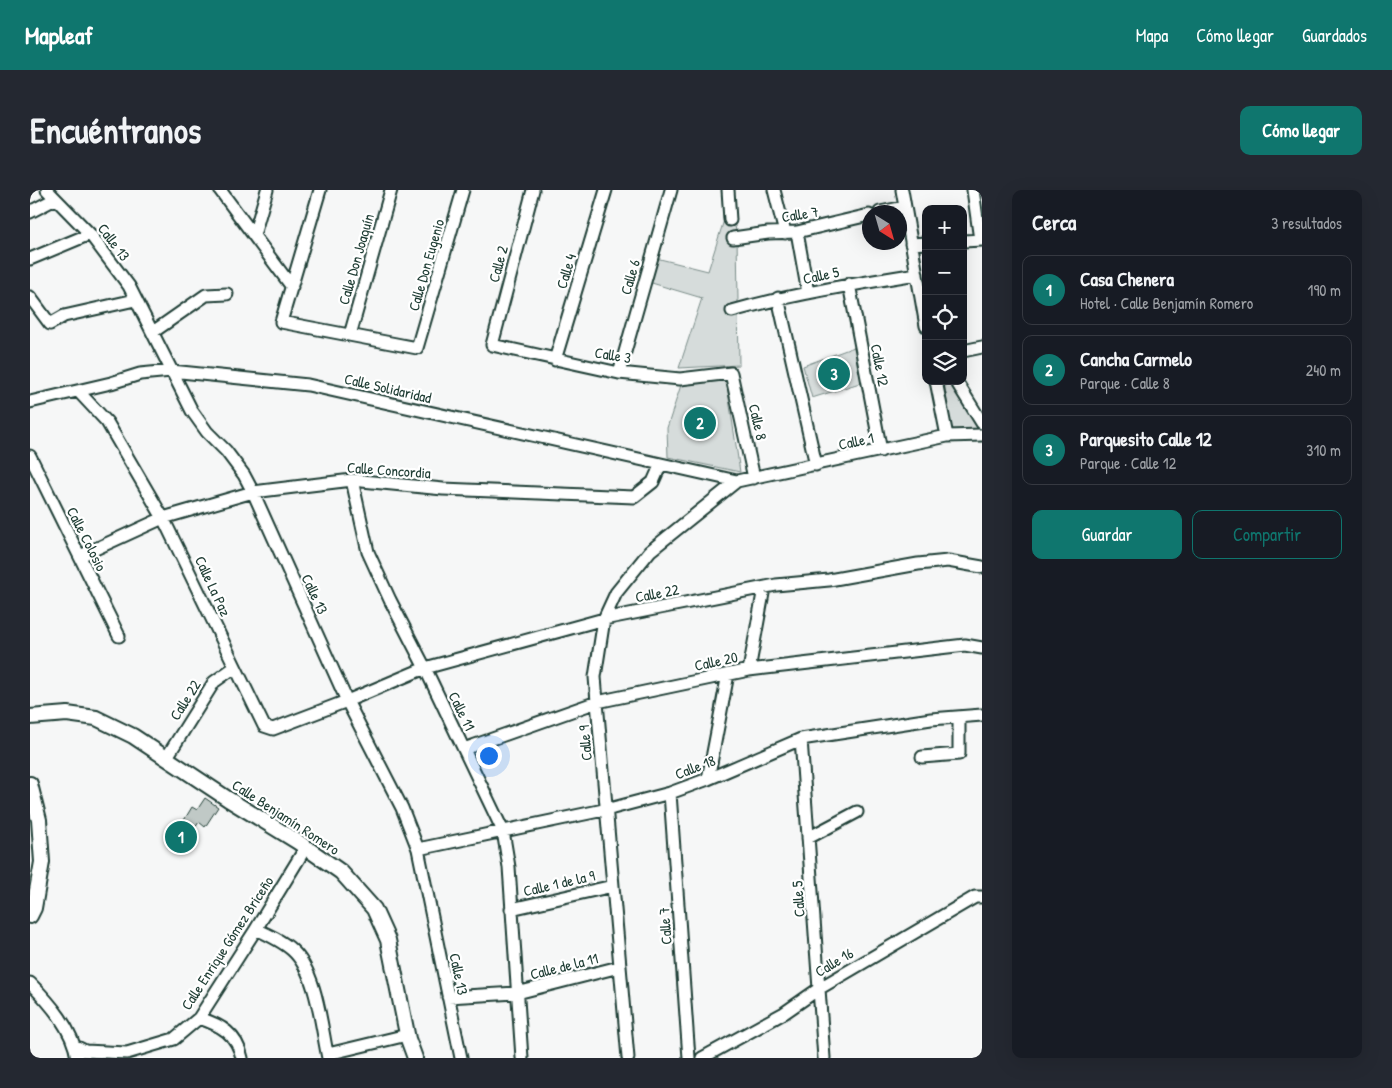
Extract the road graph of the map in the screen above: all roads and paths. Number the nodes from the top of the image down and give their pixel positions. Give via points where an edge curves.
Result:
1 (220, 190) edge
2 (267, 190) edge
3 (320, 190) edge
4 (391, 190) edge
5 (463, 190) edge
6 (533, 190) edge
7 (606, 190) edge
8 (671, 190) edge
9 (728, 190) edge
10 (774, 190) edge
11 (902, 190) edge
12 (973, 190) edge
13 (51, 193) edge
14 (905, 205) edge
15 (30, 212) edge
16 (862, 217) edge
17 (907, 219) edge
18 (730, 220) dead end
19 (791, 232) junction
20 (90, 234) junction
21 (254, 235) junction
22 (733, 238) dead end
23 (981, 240) edge
24 (967, 241) edge
25 (922, 243) edge
26 (911, 244) junction
27 (30, 259) edge
28 (917, 274) junction
29 (849, 284) junction
30 (292, 288) junction
31 (808, 293) junction
32 (227, 294) dead end
33 (30, 297) edge
34 (778, 298) junction
35 (135, 300) junction
36 (922, 303) edge
37 (732, 311) dead end
38 (153, 332) junction
39 (350, 335) junction
40 (492, 345) joint
41 (982, 347) edge
42 (967, 350) edge
43 (555, 360) junction
44 (172, 371) junction
45 (619, 373) junction
46 (731, 373) joint
47 (937, 385) edge
48 (958, 385) edge
49 (78, 391) junction
50 (30, 402) edge
51 (982, 423) edge
52 (982, 435) edge
53 (947, 436) junction
54 (881, 450) junction
55 (30, 456) edge
56 (661, 464) junction
57 (816, 465) junction
58 (754, 478) junction
59 (352, 480) junction
60 (737, 481) junction
61 (253, 492) junction
62 (163, 518) junction
63 (80, 556) junction
64 (982, 567) edge
65 (764, 588) junction
66 (604, 618) junction
67 (119, 636) dead end
68 (982, 648) edge
69 (235, 666) junction
70 (425, 668) junction
71 (749, 670) junction
72 (728, 674) junction
73 (347, 702) junction
74 (597, 702) junction
75 (982, 715) edge
76 (30, 717) edge
77 (958, 717) junction
78 (800, 738) junction
79 (464, 748) junction
80 (167, 757) junction
81 (922, 757) dead end
82 (708, 778) junction
83 (30, 784) edge
84 (670, 792) junction
85 (606, 810) junction
86 (856, 812) dead end
87 (503, 831) junction
88 (808, 838) junction
89 (306, 847) junction
90 (418, 849) junction
91 (612, 886) junction
92 (982, 897) edge
93 (511, 909) junction
94 (30, 916) edge
95 (256, 929) junction
96 (619, 967) junction
97 (30, 983) edge
98 (820, 988) junction
99 (517, 993) junction
100 (448, 997) junction
101 (199, 1018) junction
102 (407, 1035) junction
103 (75, 1046) junction
104 (328, 1056) edge
105 (77, 1058) edge
106 (242, 1058) edge
107 (415, 1058) edge
108 (461, 1058) edge
109 (522, 1058) edge
110 (628, 1058) edge
111 (689, 1058) edge
112 (702, 1058) edge
113 (824, 1058) edge

1 - 21 street
2 - 21 street
3 - 30 street
4 - 39 street, Calle Don Joaquín
5 - 39 street, Calle Don Eugenio via 417,348
6 - 40 street, Calle 2
7 - 43 street, Calle 4
8 - 45 street, Calle 6
9 - 18 street
10 - 19 street
11 - 14 street
12 - 23 street
13 - 15 street
13 - 20 street, Calle 13
16 - 19 street, Calle 7
17 - 26 street
19 - 22 street, Calle 7
19 - 31 street
20 - 27 street
20 - 35 street, Calle 13 via 129,286
21 - 30 street
23 - 24 street
25 - 26 street
26 - 28 street
28 - 29 street, Calle 5
28 - 36 street
29 - 31 street, Calle 5
29 - 54 street, Calle 12
30 - 39 street via 280,322
31 - 34 street, Calle 5
32 - 38 street via 206,295
33 - 35 street via 50,324 64,316
34 - 37 street, Calle 5
34 - 57 street
35 - 38 street, Calle 13
38 - 44 street, Calle 13
40 - 43 street, Calle 3
41 - 42 street
43 - 45 street, Calle 3
44 - 49 street, Calle Solidaridad via 140,374
44 - 56 street, Calle Solidaridad via 308,385
44 - 61 street, Calle 13 via 197,418 226,451
45 - 46 street, Calle 3 via 680,379
46 - 58 street, Calle 8
47 - 53 street
48 - 51 street
49 - 50 street, Calle Solidaridad
49 - 62 street, Calle La Paz via 107,422
52 - 53 street, Calle 1
53 - 54 street, Calle 1
54 - 57 street, Calle 1
55 - 63 street, Calle Colosio
56 - 59 street, Calle Concordia via 652,482 634,497 443,489
56 - 60 street, Calle Solidaridad
57 - 58 street, Calle 1
58 - 60 street, Calle 1
59 - 61 street, Calle Concordia
59 - 70 street, Calle 11 via 368,552
60 - 66 street, Calle 9 via 650,550 616,593
61 - 62 street, Calle Concordia
61 - 73 street, Calle 13
62 - 63 street, Calle Concordia
62 - 69 street, Calle La Paz
63 - 67 street, Calle Colosio
64 - 65 street, Calle 22 via 948,561
65 - 66 street, Calle 22
65 - 71 street
66 - 70 street, Calle 22
66 - 74 street, Calle 9 via 595,677
68 - 71 street, Calle 20 via 965,645
69 - 73 street, Calle La Paz via 264,726 273,729
69 - 80 street, Calle 22 via 214,682
70 - 73 street, Calle 22
70 - 79 street, Calle 11
71 - 72 street, Calle 20
72 - 74 street, Calle 20
72 - 82 street
73 - 90 street, Calle 13 via 402,808
74 - 79 street, Calle 20
74 - 85 street, Calle 9
75 - 77 street, Calle 18
76 - 80 street, Calle Benjamín Romero via 67,714 96,718
77 - 78 street, Calle 18
77 - 81 street via 959,754
78 - 82 street, Calle 18
78 - 88 street, Calle 5
79 - 87 street, Calle 11
80 - 89 street, Calle Benjamín Romero
82 - 84 street, Calle 18
83 - 94 street via 39,820 42,862
84 - 85 street, Calle 18
84 - 111 street, Calle 7
85 - 87 street, Calle 18
85 - 91 street, Calle 9
86 - 88 street
87 - 90 street, Calle 18
87 - 93 street, Calle 11
88 - 98 street, Calle 5
89 - 95 street, Calle Enrique Gómez Briceño
89 - 102 street, Calle Benjamín Romero via 341,872 374,909 388,940
90 - 100 street, Calle 13
91 - 93 street, Calle 1 de la 9
91 - 96 street, Calle 9
92 - 98 street, Calle 16 via 975,897
93 - 99 street, Calle 11
95 - 101 street, Calle Enrique Gómez Briceño
95 - 104 street via 282,942 304,965 311,978
96 - 99 street, Calle de la 11
96 - 110 street, Calle 9
97 - 103 street via 46,1000
98 - 112 street, Calle 16 via 784,1013
98 - 113 street, Calle 5
99 - 100 street
99 - 109 street, Calle 11
100 - 108 street, Calle 13
101 - 103 street, Calle Enrique Gómez Briceño via 174,1039 127,1053 85,1051
101 - 106 street via 216,1023 228,1032 240,1049
102 - 104 street
102 - 107 street, Calle Benjamín Romero
103 - 105 street

